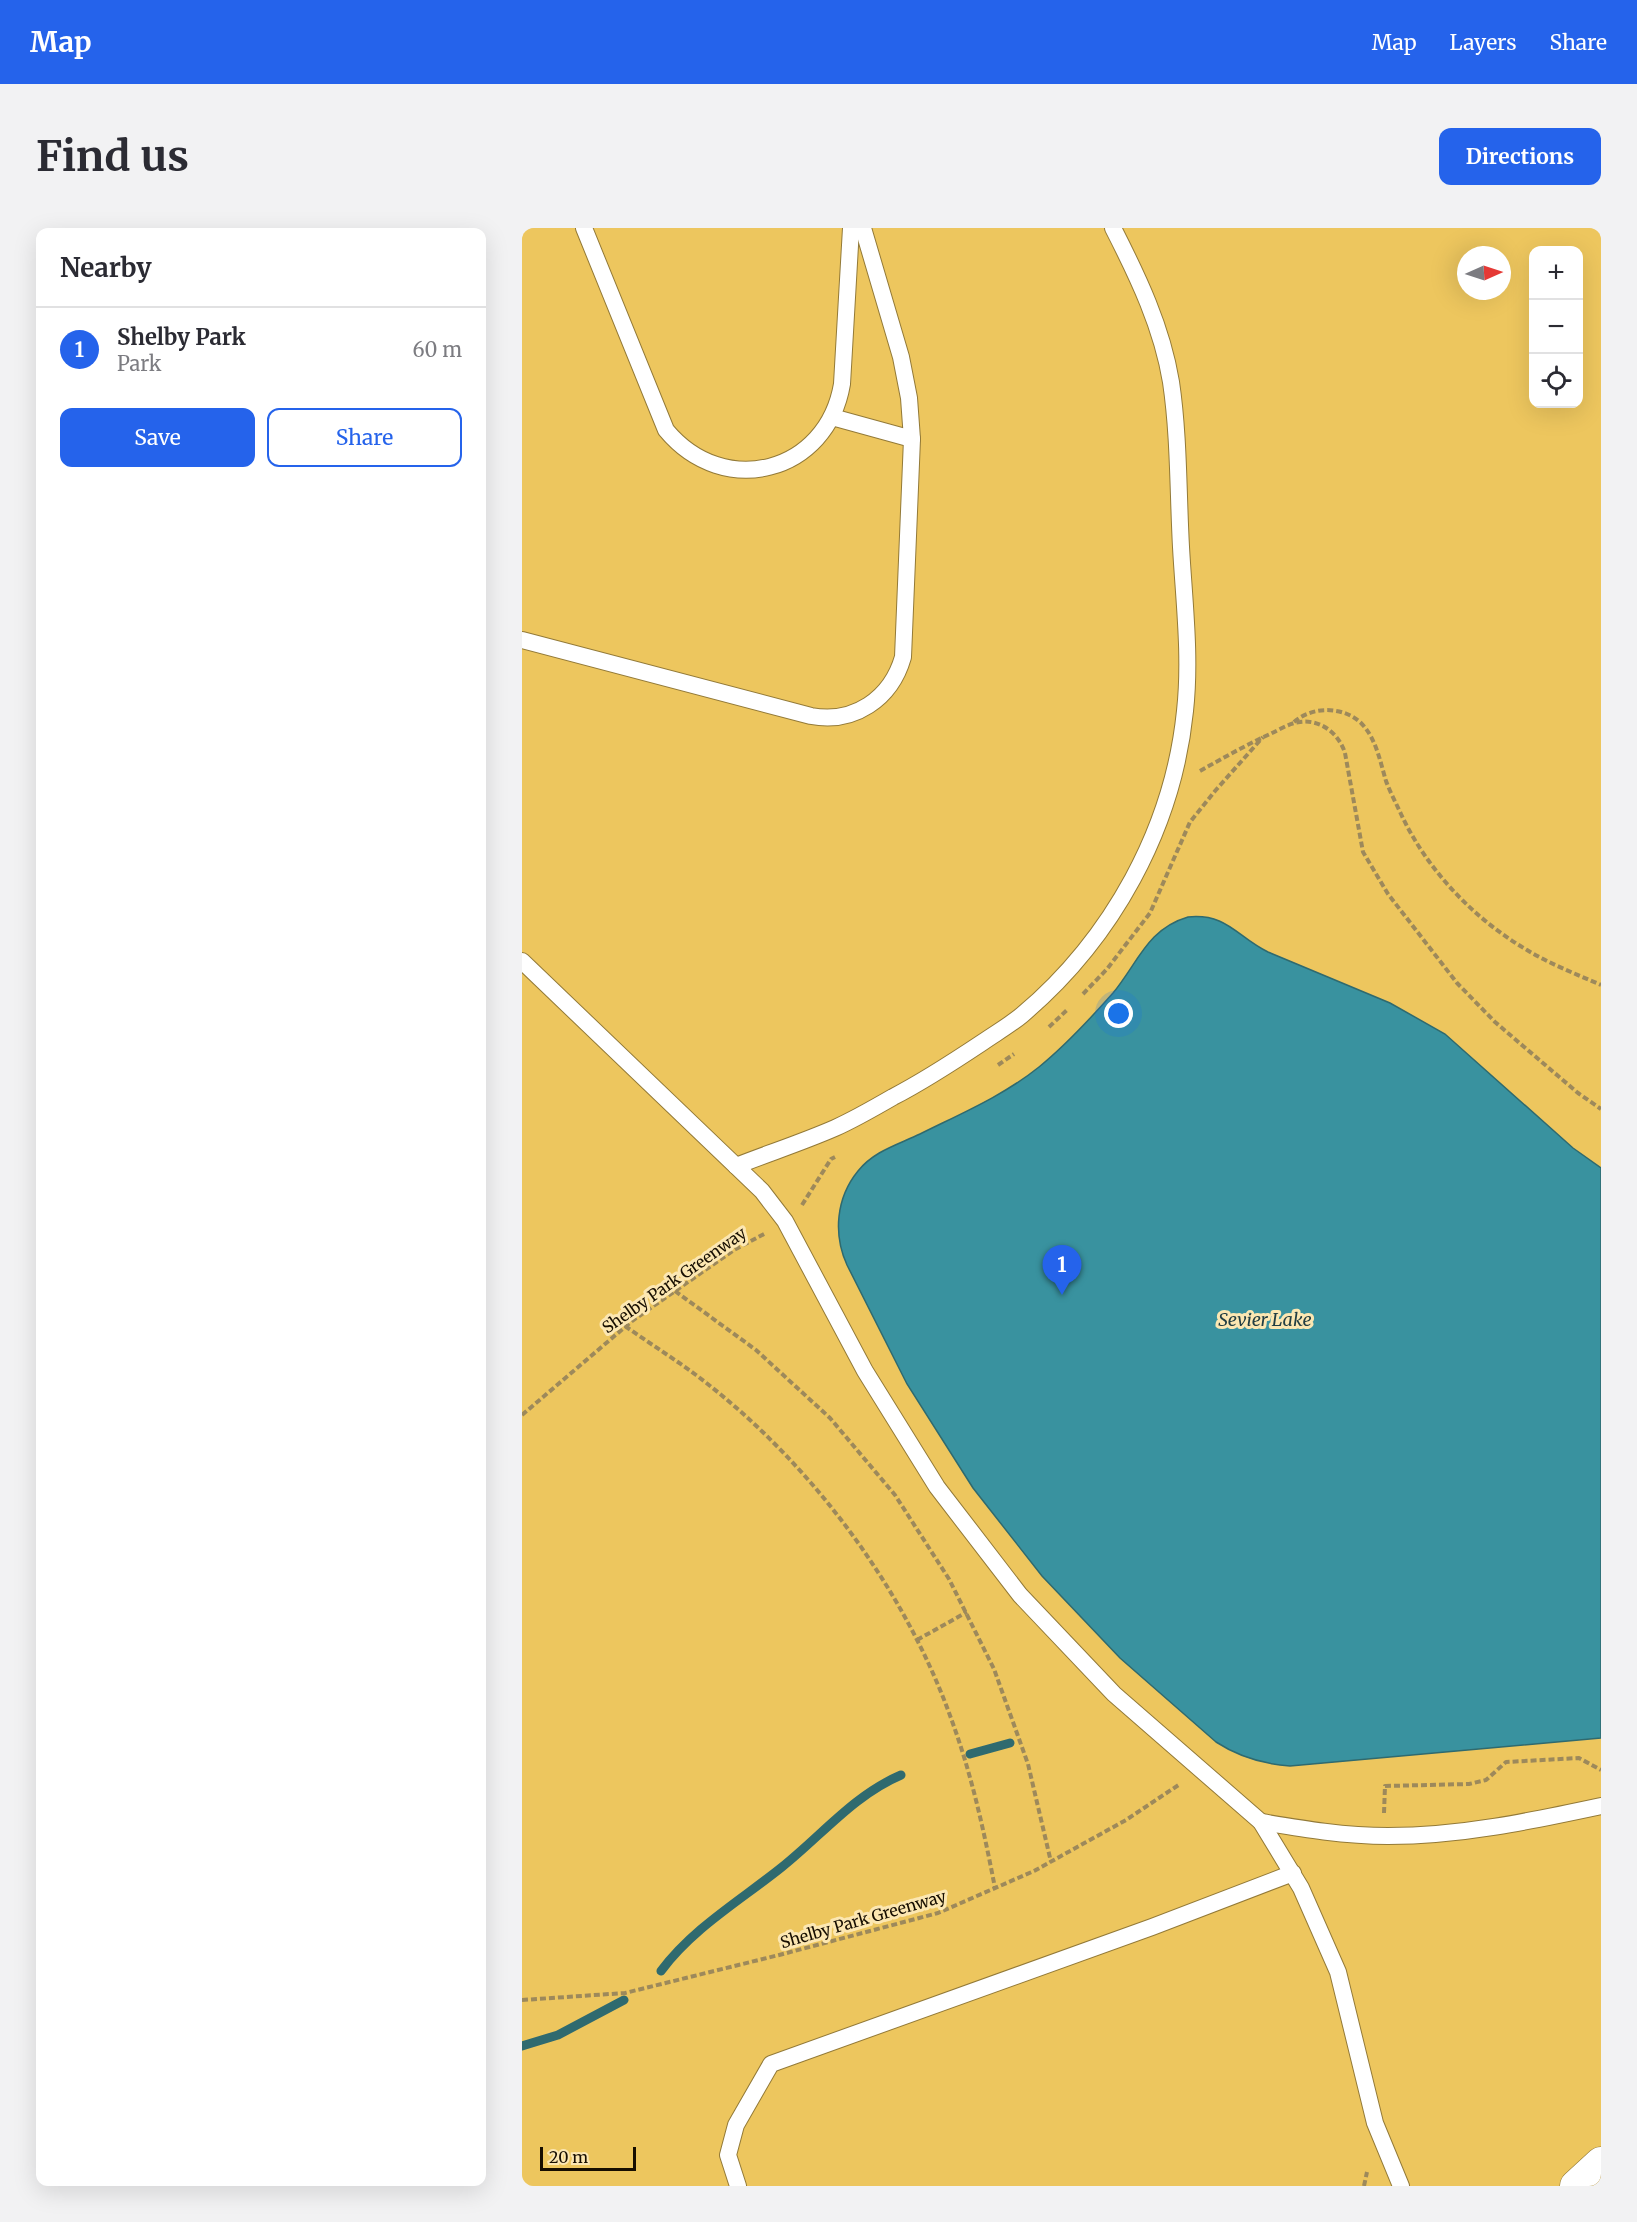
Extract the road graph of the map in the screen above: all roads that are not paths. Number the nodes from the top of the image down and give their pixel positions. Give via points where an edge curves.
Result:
1 (585, 228) edge
2 (851, 228) edge
3 (863, 228) edge
4 (1113, 228) edge
5 (832, 417) junction
6 (912, 439) junction
7 (522, 640) edge
8 (522, 961) edge
9 (736, 1166) junction
10 (1601, 1806) edge
11 (1261, 1822) junction
12 (1293, 1874) junction
13 (1601, 2163) edge
14 (738, 2186) edge
15 (1401, 2186) edge
16 (1575, 2186) edge

1 - 5 lane via 666,430 691,454 723,468 770,467 801,452 819,437
2 - 5 lane via 842,384
3 - 6 lane via 901,357
4 - 9 lane via 1141,282 1158,330 1170,380 1176,431 1188,661 1177,762 1163,812 1119,903 1090,945 1020,1017 931,1077 836,1127
5 - 6 lane
6 - 7 lane via 903,657 892,683 865,708 838,717 810,716
8 - 9 lane
9 - 11 lane via 785,1221 866,1371 937,1487 1020,1595 1114,1694
10 - 11 lane via 1454,1833 1384,1836
11 - 12 lane
12 - 14 lane via 771,2064 736,2125 728,2155
12 - 15 lane via 1338,1972 1375,2123
13 - 16 street

